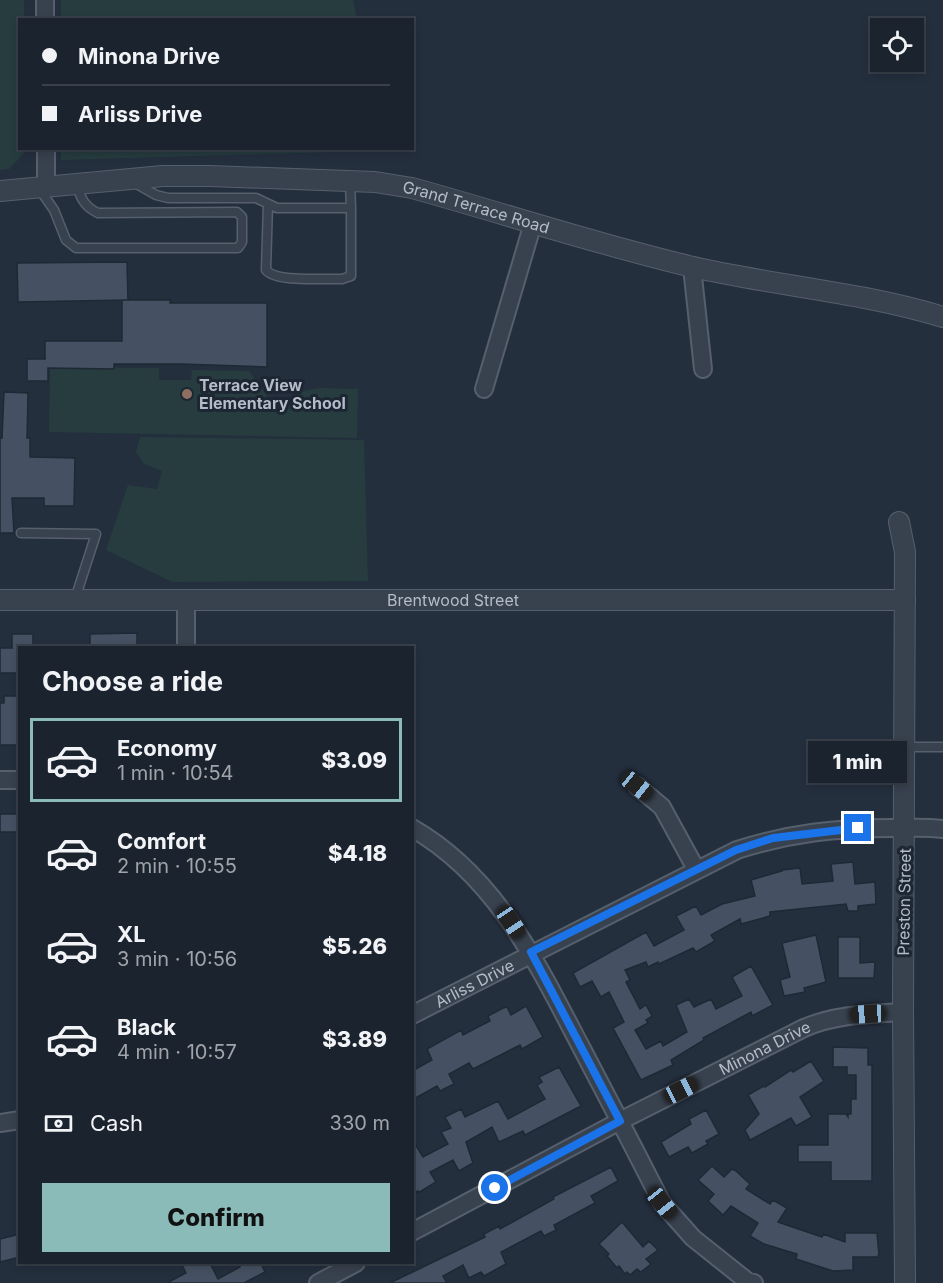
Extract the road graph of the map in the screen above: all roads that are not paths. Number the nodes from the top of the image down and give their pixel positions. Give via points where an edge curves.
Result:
1 (45, 0) edge
2 (45, 18) edge
3 (46, 150) edge
4 (263, 178) junction
5 (129, 179) junction
6 (350, 182) junction
7 (77, 184) junction
8 (42, 187) junction
9 (0, 191) edge
10 (265, 202) junction
11 (351, 208) junction
12 (533, 223) junction
13 (692, 267) junction
14 (943, 317) edge
15 (703, 369) dead end
16 (483, 389) dead end
17 (899, 522) dead end
18 (21, 533) dead end
19 (0, 600) edge
20 (75, 600) junction
21 (186, 600) junction
22 (905, 600) junction
23 (186, 646) edge
24 (905, 747) junction
25 (943, 747) edge
26 (0, 780) edge
27 (18, 780) edge
28 (637, 786) dead end
29 (904, 828) junction
30 (414, 829) edge
31 (943, 830) edge
32 (696, 869) junction
33 (531, 952) junction
34 (903, 1012) junction
35 (414, 1014) edge
36 (18, 1120) edge
37 (620, 1121) junction
38 (0, 1123) edge
39 (414, 1231) edge
40 (354, 1264) edge
41 (749, 1282) edge
42 (318, 1283) edge
43 (905, 1283) edge

1 - 2 street
3 - 8 street
4 - 5 street, Grand Terrace Road
4 - 6 street, Grand Terrace Road
4 - 10 lane
5 - 7 street, Grand Terrace Road
5 - 10 lane via 156,195 255,198
6 - 11 lane
6 - 12 street, Grand Terrace Road via 412,188
7 - 8 street, Grand Terrace Road
7 - 8 lane via 84,203 98,213 237,212 242,217 242,242 238,248 76,248 66,240
8 - 9 street, Grand Terrace Road
10 - 11 lane via 276,208
10 - 11 lane via 266,270 280,278 351,276
12 - 13 street, Grand Terrace Road
12 - 16 street
13 - 14 street, Grand Terrace Road via 874,298
13 - 15 street
17 - 22 street, Preston Street via 905,552
18 - 20 lane via 96,534
19 - 20 street, Brentwood Street
20 - 21 street, Brentwood Street
21 - 22 street, Brentwood Street
21 - 23 street
22 - 24 street, Preston Street
24 - 25 lane
24 - 29 street, Preston Street
26 - 27 street
28 - 32 street via 662,807
29 - 31 street, Arliss Drive
29 - 32 street, Arliss Drive via 858,828 773,838
29 - 34 street, Preston Street
30 - 33 street via 472,875
32 - 33 street, Arliss Drive
33 - 35 street, Arliss Drive
33 - 37 street
34 - 37 street, Minona Drive via 850,1015 814,1023
34 - 43 street, Preston Street
36 - 38 street
37 - 39 street, Minona Drive
37 - 41 street via 662,1203 693,1238
40 - 42 street

